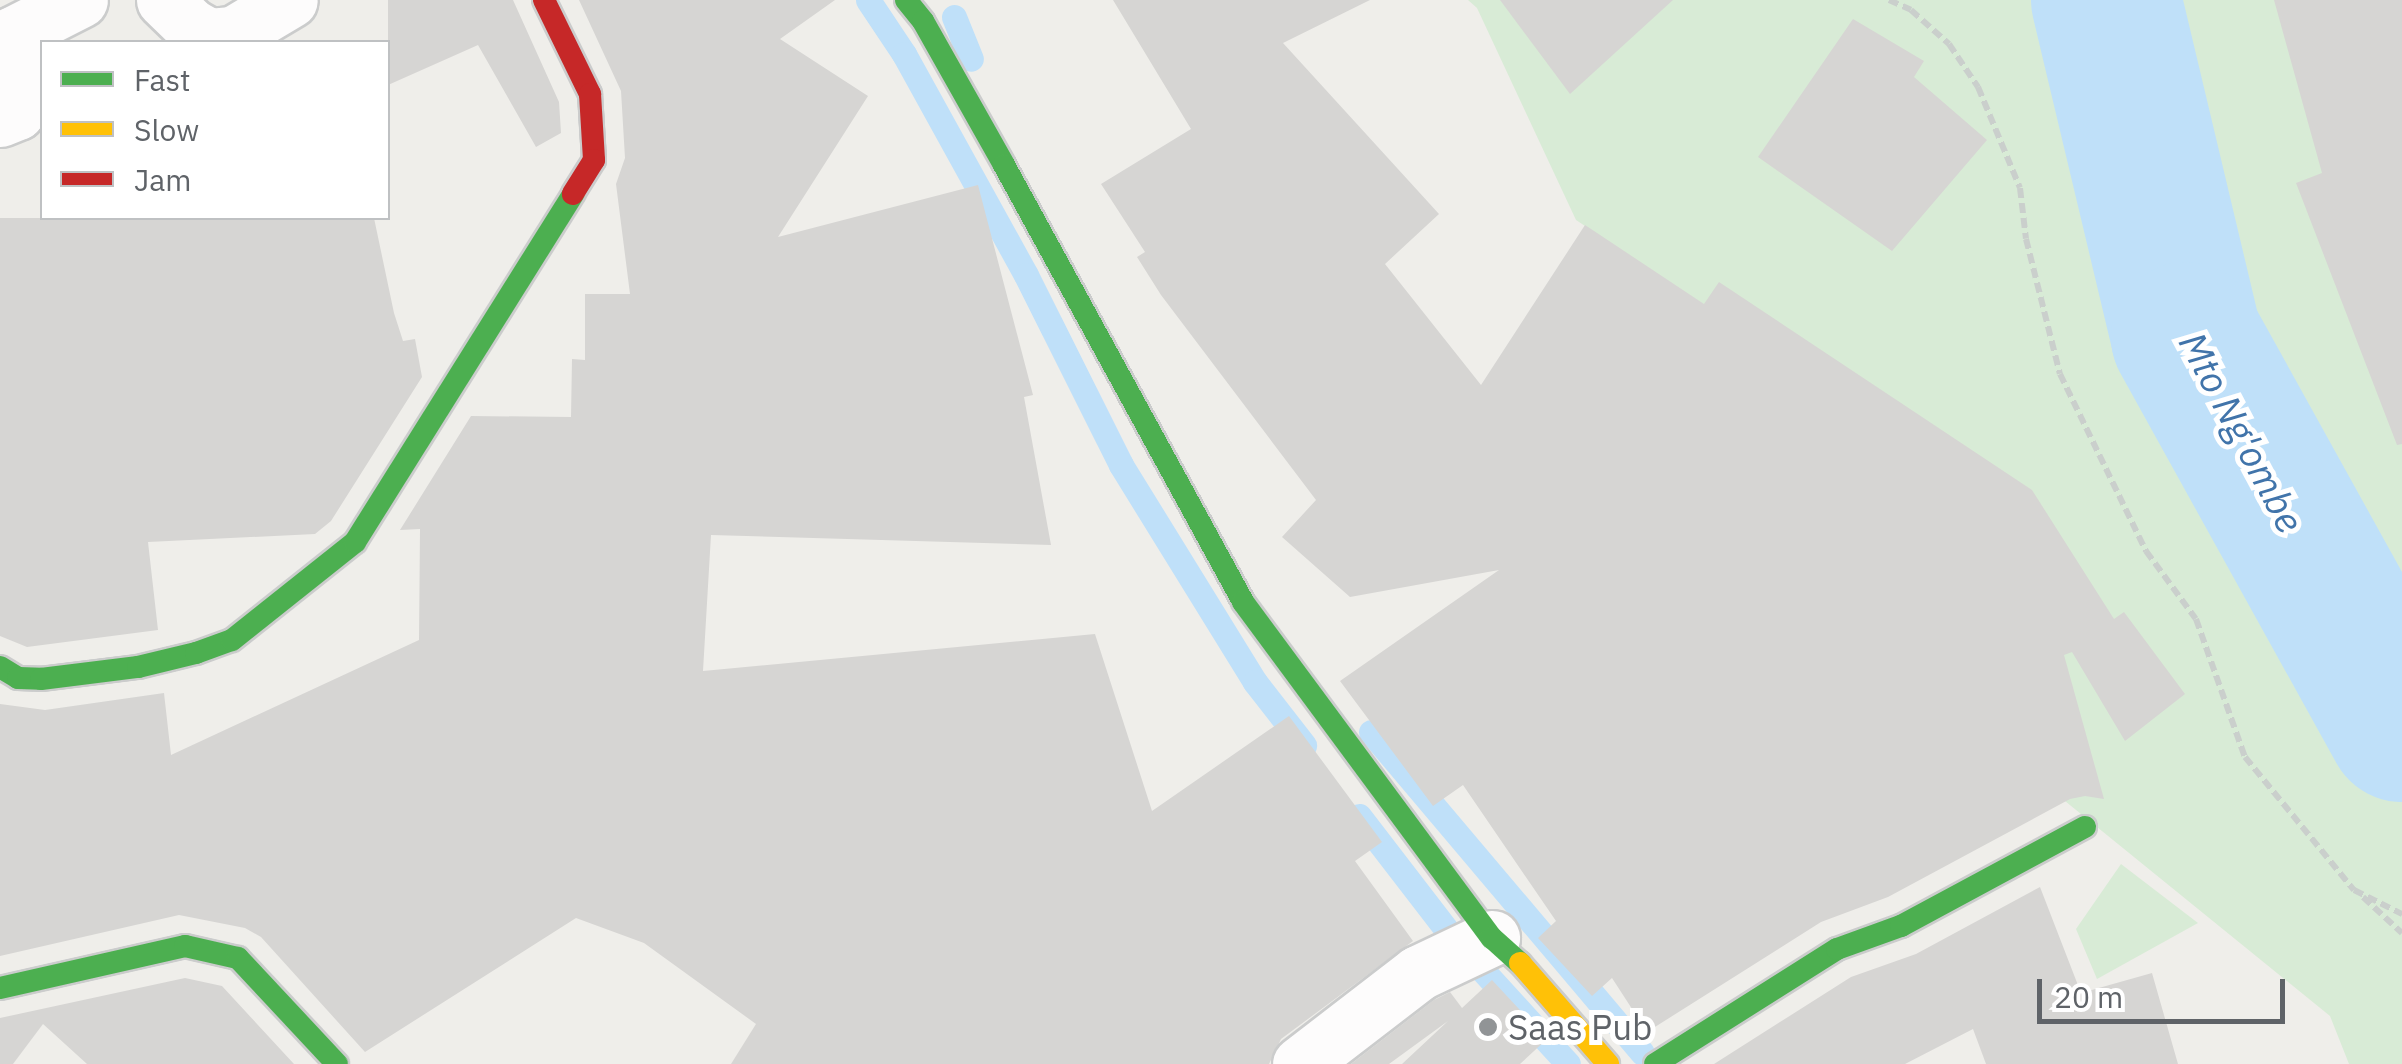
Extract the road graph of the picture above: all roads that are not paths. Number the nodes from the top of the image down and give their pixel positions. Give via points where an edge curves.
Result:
1 (80, 0) edge
2 (164, 0) edge
3 (290, 0) edge
4 (544, 0) edge
5 (906, 0) edge
6 (0, 120) edge
7 (0, 667) edge
8 (2085, 827) dead end
9 (1492, 938) junction
10 (0, 988) edge
11 (337, 1064) edge
12 (1300, 1064) edge
13 (1608, 1064) edge
14 (1656, 1064) edge

1 - 6 street via 13,34 25,99
2 - 3 street via 209,36 233,34
4 - 7 street via 590,94 594,160 355,542 232,640 196,653 41,679 18,678
5 - 9 street via 1243,602
8 - 14 street via 1901,926 1838,949
9 - 12 street via 1418,973
9 - 13 street via 1540,982
10 - 11 street via 185,946 238,958

